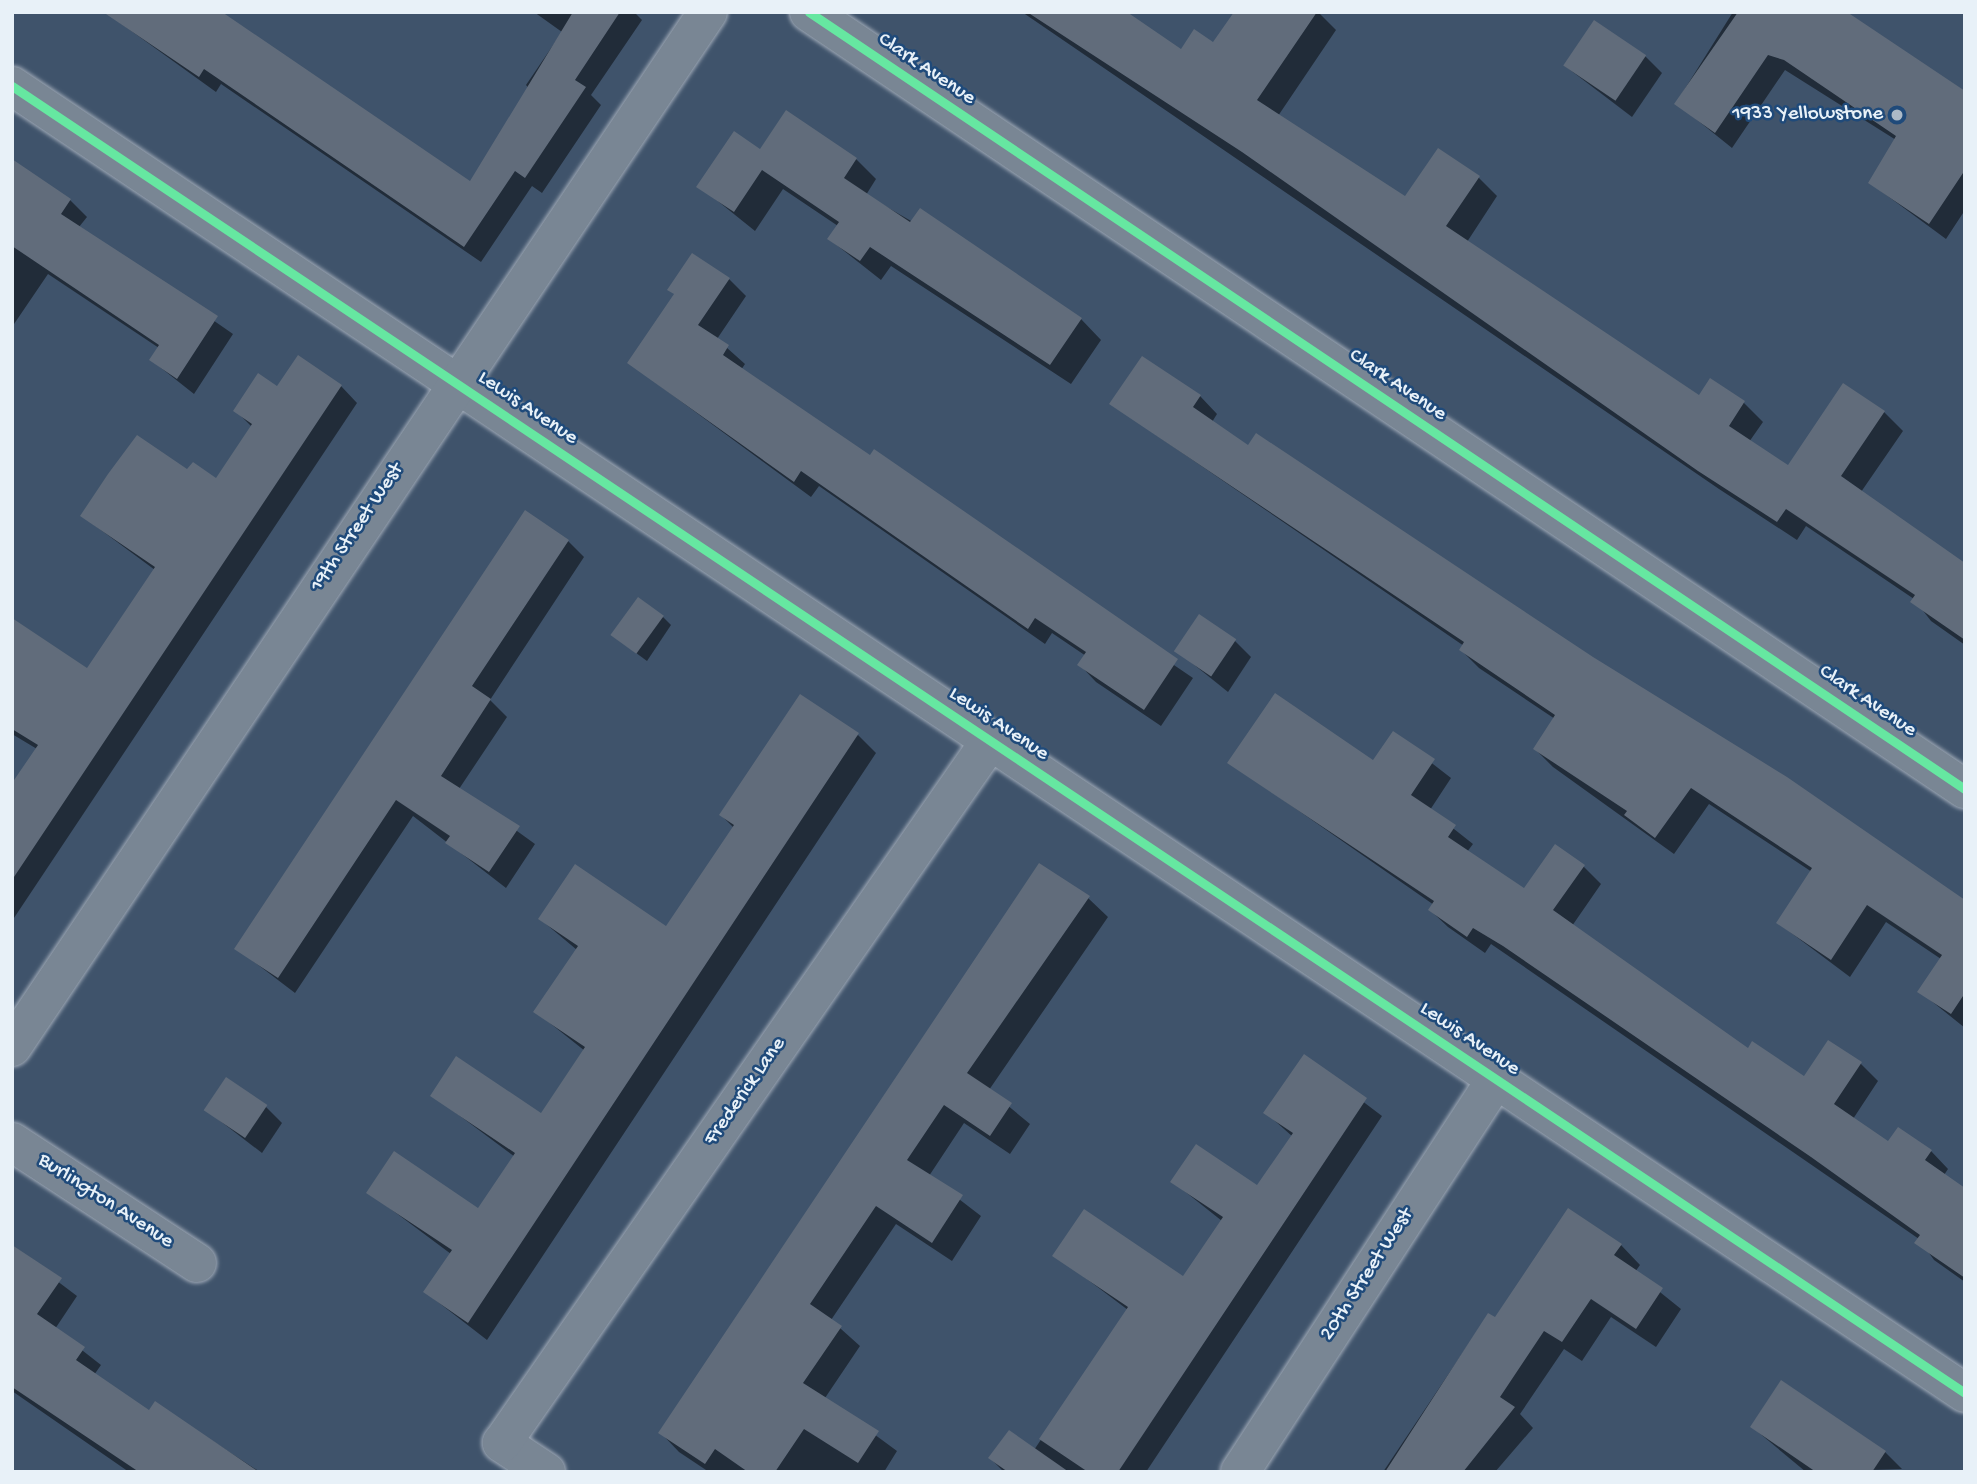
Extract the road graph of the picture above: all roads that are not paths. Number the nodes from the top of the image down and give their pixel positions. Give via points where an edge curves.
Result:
1 (708, 12) edge
2 (809, 12) edge
3 (12, 86) edge
4 (455, 382) junction
5 (990, 741) junction
6 (1965, 789) edge
7 (12, 1047) edge
8 (1496, 1079) junction
9 (12, 1142) edge
10 (197, 1263) dead end
11 (1965, 1393) edge
12 (546, 1472) edge
13 (1240, 1472) edge

1 - 4 street, 19th Street West
2 - 6 street, Clark Avenue
3 - 4 street, Lewis Avenue
4 - 5 street, Lewis Avenue
4 - 7 street, 19th Street West
5 - 8 street, Lewis Avenue
5 - 12 street, Frederick Lane via 502,1443
8 - 11 street, Lewis Avenue
8 - 13 street, 20th Street West
9 - 10 street, Burlington Avenue

